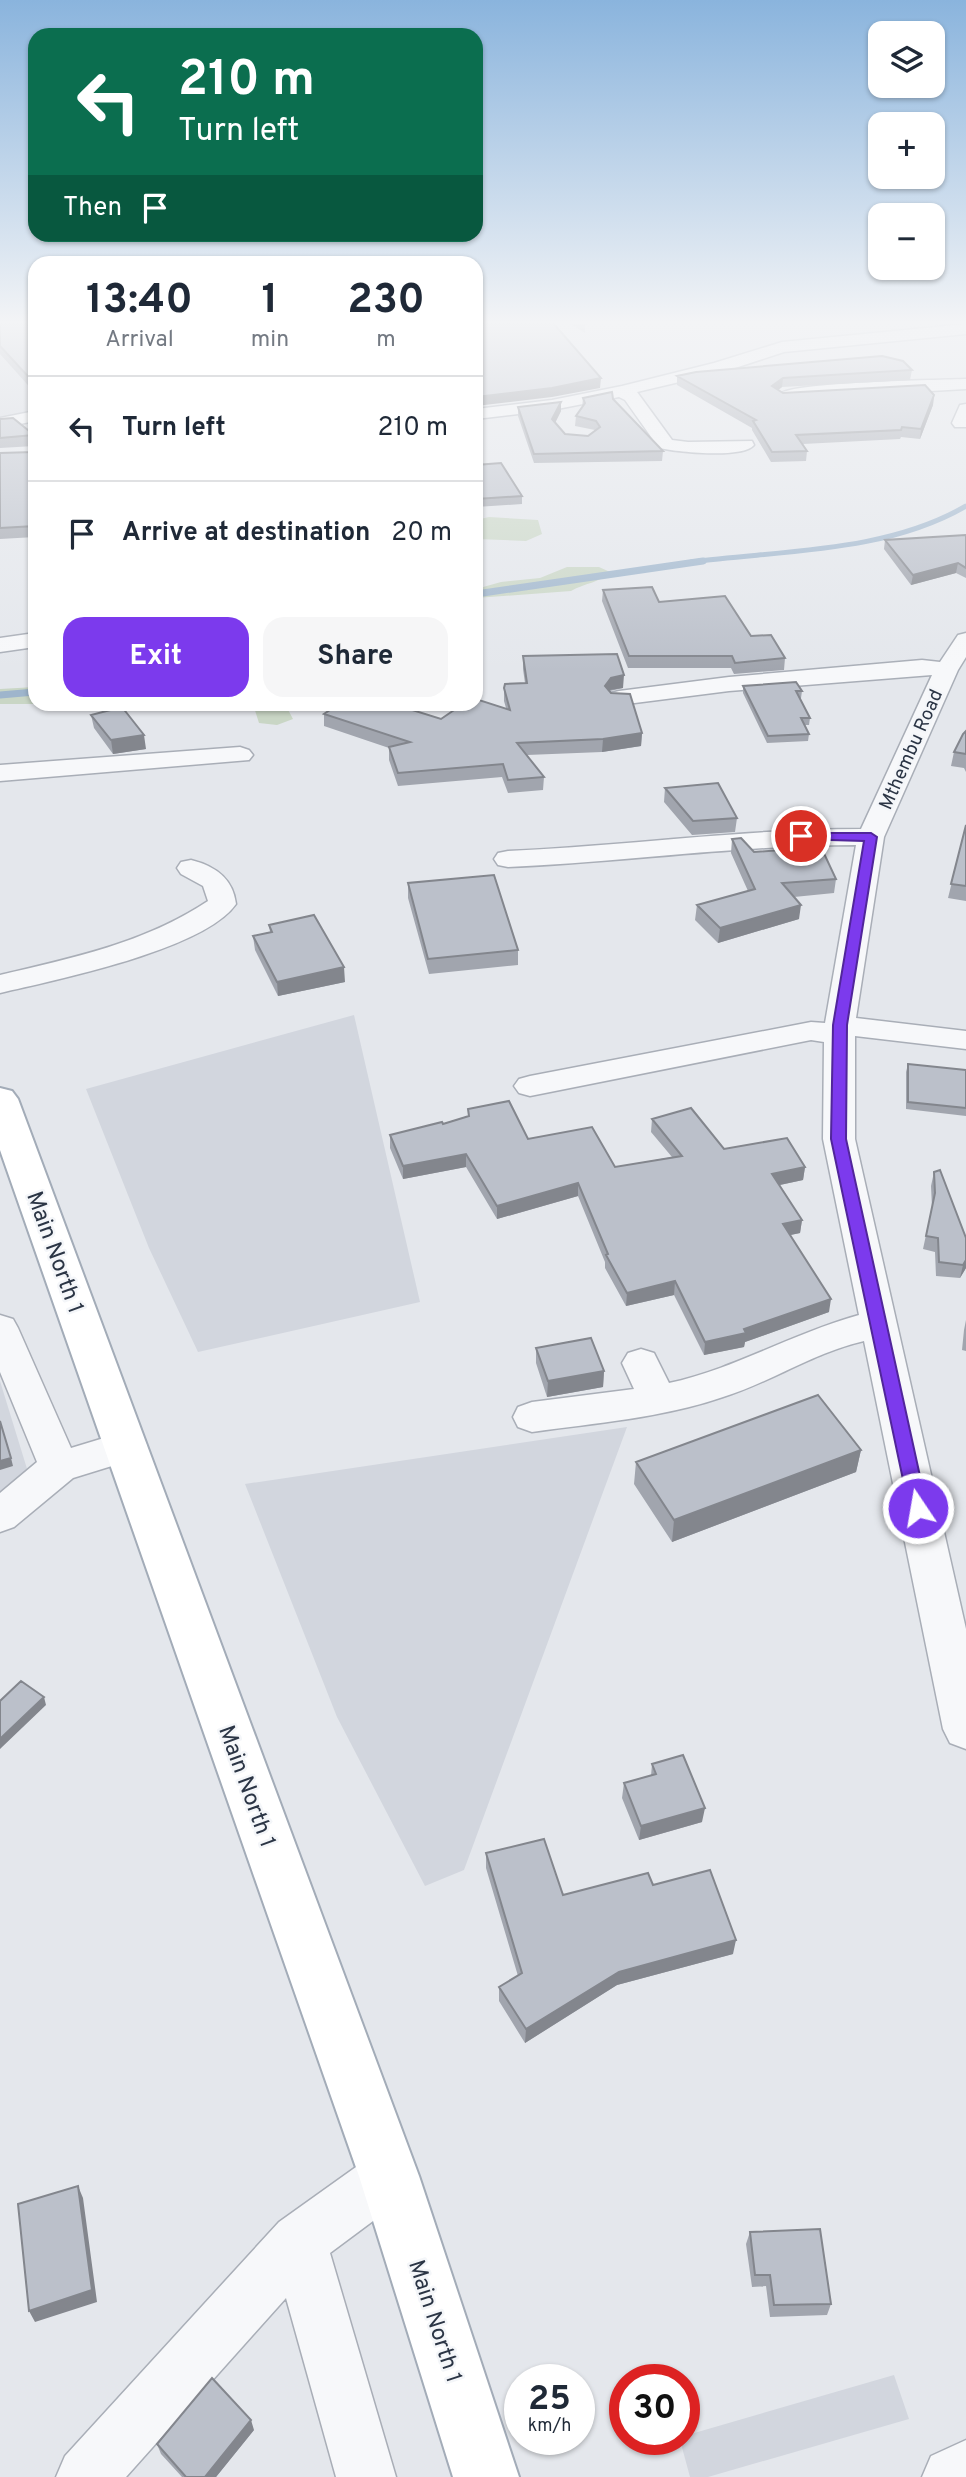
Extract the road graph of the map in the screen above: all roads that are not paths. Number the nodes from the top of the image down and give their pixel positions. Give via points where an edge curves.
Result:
1 (663, 440) edge
2 (745, 445) dead end
3 (966, 640) edge
4 (28, 641) edge
5 (0, 645) edge
6 (946, 670) junction
7 (619, 698) edge
8 (240, 755) dead end
9 (0, 772) edge
10 (871, 837) junction
11 (508, 859) dead end
12 (191, 869) dead end
13 (0, 984) edge
14 (839, 1030) junction
15 (966, 1040) edge
16 (530, 1086) dead end
17 (0, 1099) edge
18 (878, 1324) junction
19 (0, 1328) edge
20 (641, 1363) dead end
21 (657, 1399) junction
22 (532, 1416) dead end
23 (127, 1446) junction
24 (59, 1467) junction
25 (0, 1516) edge
26 (963, 1703) edge
27 (389, 2176) junction
28 (299, 2242) junction
29 (966, 2470) edge
30 (86, 2477) edge
31 (366, 2477) edge
32 (486, 2477) edge
33 (952, 2477) edge

1 - 2 street via 688,448
3 - 6 street, Mthembu Road
4 - 5 street
6 - 7 street via 922,667
6 - 10 street, Mthembu Road
8 - 9 street
10 - 11 street via 801,836
10 - 14 street, Mthembu Road
12 - 13 street via 216,881 222,904 211,913 156,940 77,966
14 - 15 street
14 - 16 street via 811,1031
14 - 18 street, Mthembu Road via 839,1139
17 - 23 main road, Main North 1
18 - 21 street via 852,1328 709,1388
18 - 26 street, Mthembu Road
19 - 24 street
20 - 21 street
21 - 22 street
23 - 24 street
23 - 27 main road, Main North 1
24 - 25 street
27 - 28 street
27 - 32 main road, Main North 1
28 - 30 street
28 - 31 street
29 - 33 street

